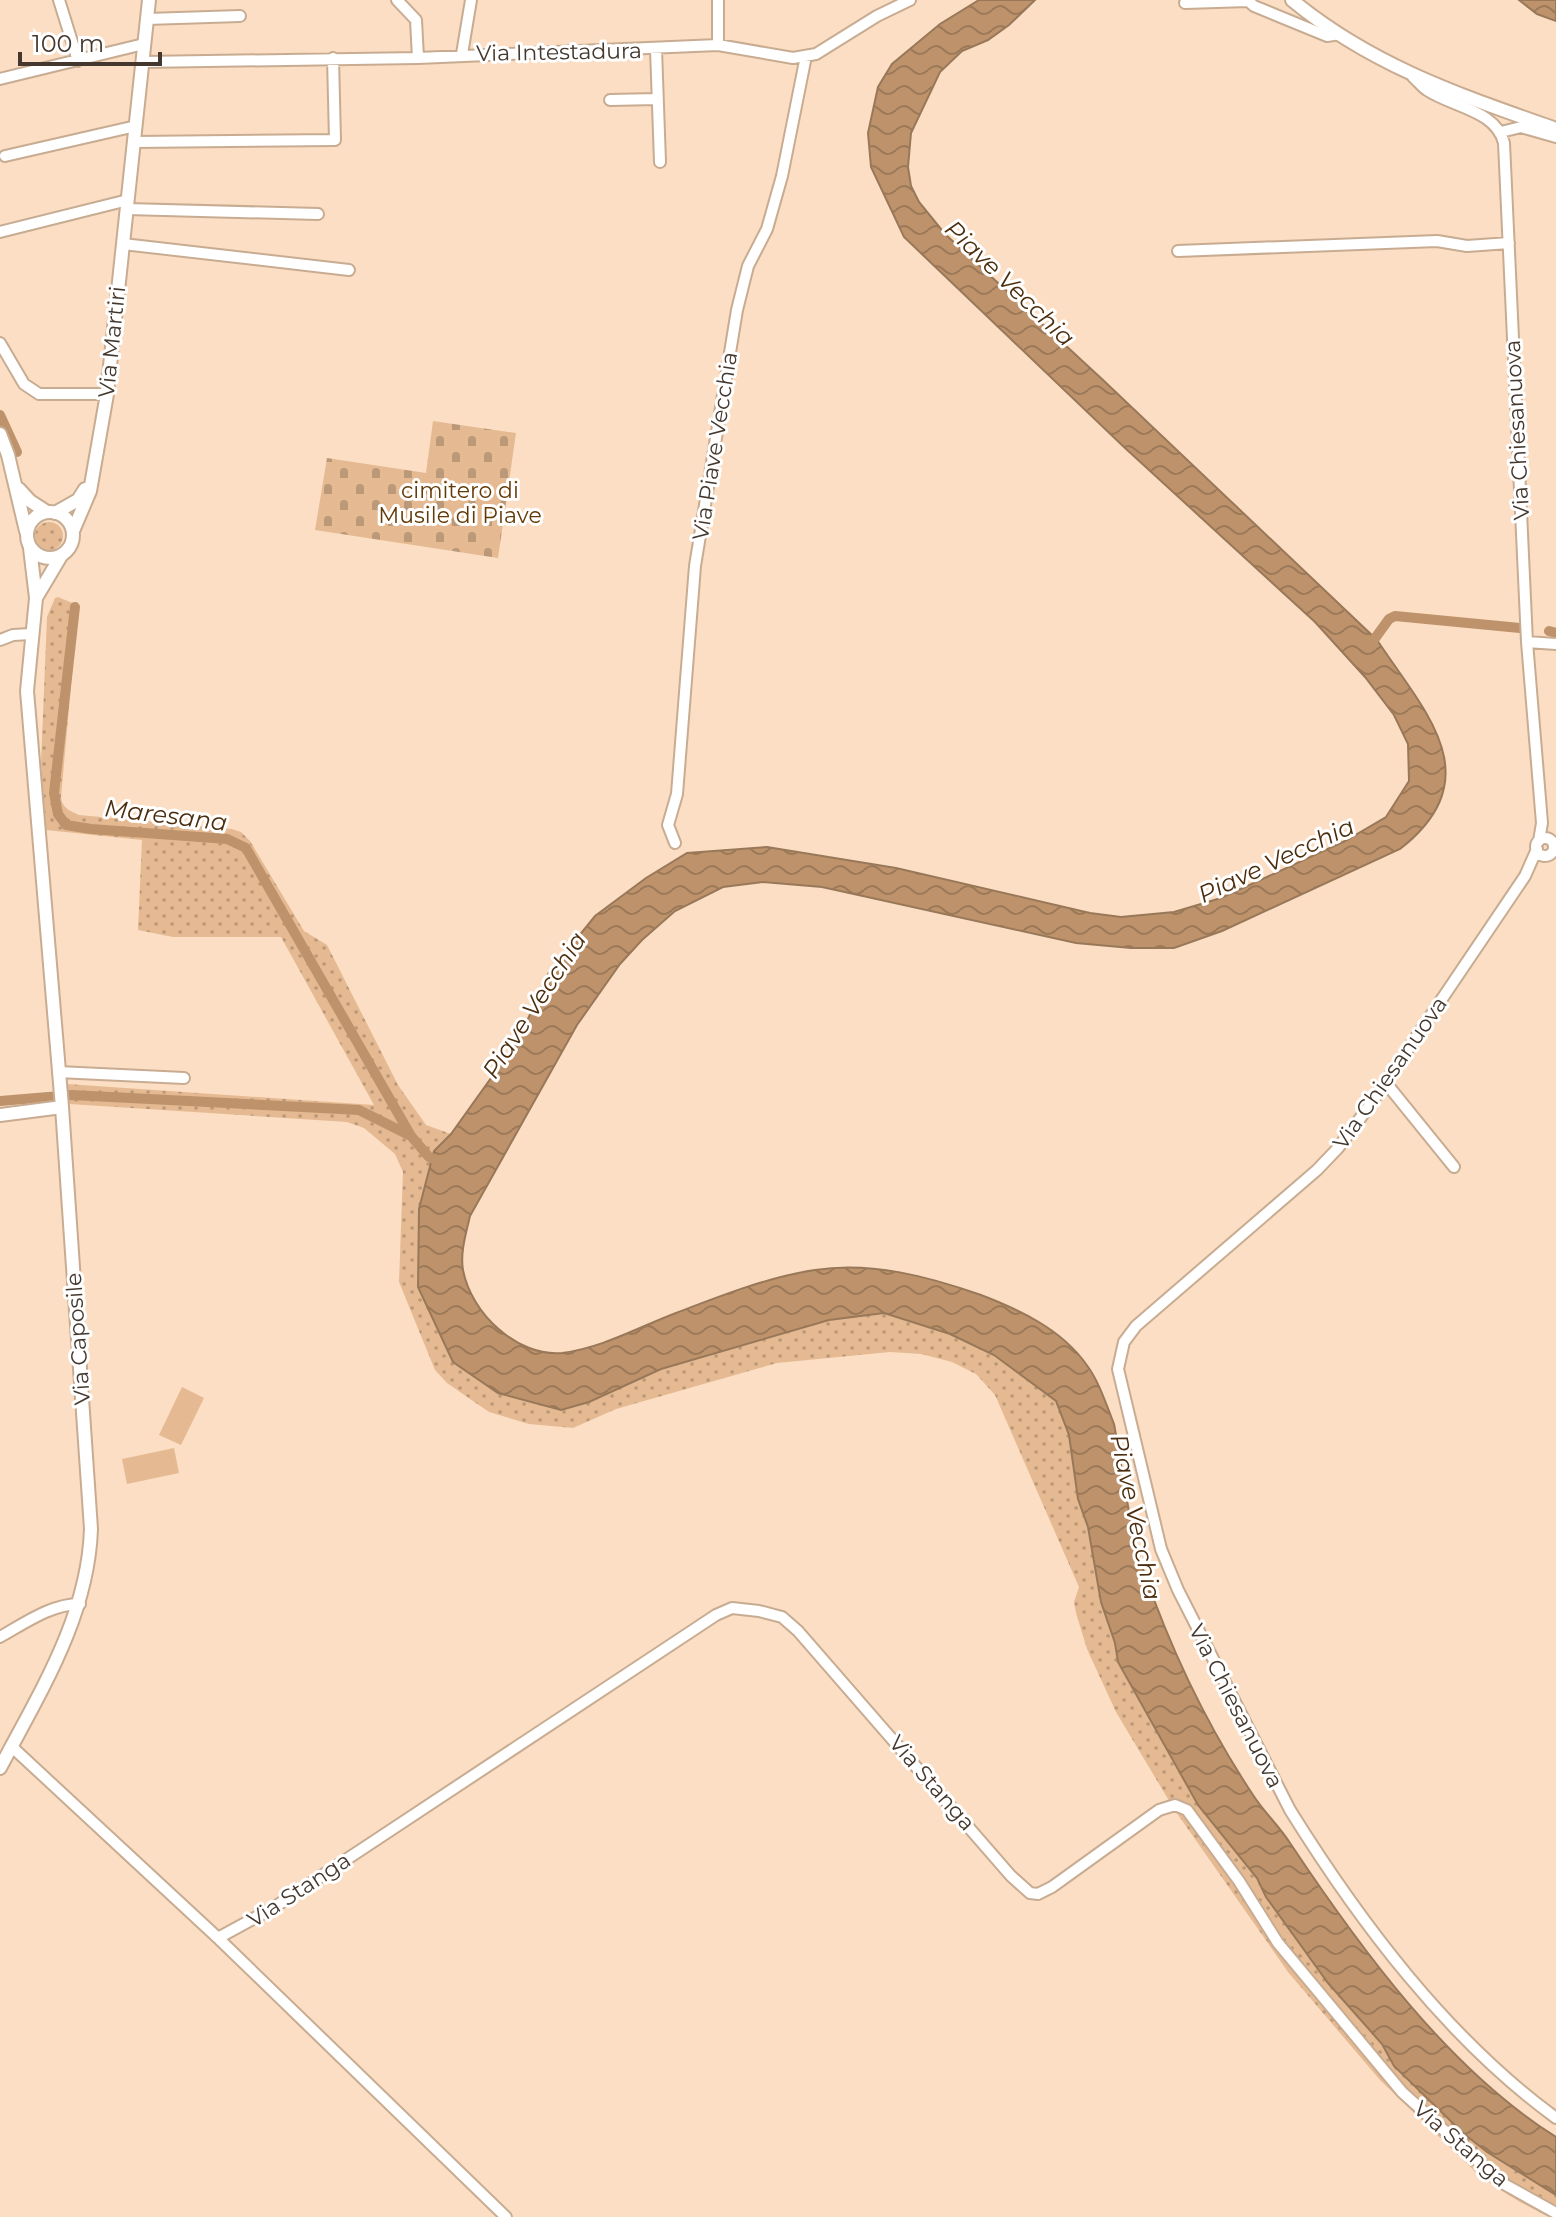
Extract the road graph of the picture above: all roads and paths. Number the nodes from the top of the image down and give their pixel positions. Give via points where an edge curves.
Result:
1 (59, 0) edge
2 (149, 0) edge
3 (397, 0) edge
4 (471, 0) edge
5 (718, 0) edge
6 (910, 0) edge
7 (1248, 0) edge
8 (1292, 0) edge
9 (1185, 3) dead end
10 (240, 16) dead end
11 (147, 19) junction
12 (1340, 34) junction
13 (144, 44) junction
14 (718, 45) junction
15 (656, 49) junction
16 (462, 54) junction
17 (806, 56) junction
18 (333, 58) junction
19 (418, 58) junction
20 (78, 61) junction
21 (142, 62) junction
22 (1412, 76) junction
23 (0, 79) edge
24 (657, 99) junction
25 (610, 100) dead end
26 (136, 126) junction
27 (1556, 129) edge
28 (1501, 132) junction
29 (1556, 137) edge
30 (134, 142) junction
31 (5, 156) dead end
32 (660, 162) dead end
33 (127, 204) junction
34 (318, 214) dead end
35 (0, 232) edge
36 (1509, 243) junction
37 (123, 244) junction
38 (1178, 251) dead end
39 (349, 270) dead end
40 (0, 343) edge
41 (107, 394) junction
42 (0, 434) edge
43 (90, 484) junction
44 (16, 486) junction
45 (51, 513) junction
46 (73, 531) junction
47 (27, 534) junction
48 (30, 548) junction
49 (61, 556) junction
50 (36, 598) junction
51 (31, 634) junction
52 (0, 640) edge
53 (1527, 642) junction
54 (1556, 644) edge
55 (675, 843) dead end
56 (1547, 843) edge
57 (1552, 856) edge
58 (1525, 876) junction
59 (184, 1078) dead end
60 (59, 1079) junction
61 (1386, 1083) junction
62 (61, 1104) junction
63 (0, 1115) edge
64 (1454, 1167) dead end
65 (80, 1604) junction
66 (0, 1637) edge
67 (11, 1746) junction
68 (0, 1768) edge
69 (218, 1938) junction
70 (1556, 2118) edge
71 (1556, 2213) edge
72 (506, 2217) edge

1 - 20 street
2 - 11 street, Via Martiri
3 - 19 street via 416,20
4 - 16 street, Via Intestadura
5 - 14 street
6 - 17 street, Via Intestadura
7 - 9 street
7 - 12 street via 1327,36
8 - 12 street
10 - 11 street
11 - 13 street, Via Martiri
12 - 22 street
13 - 20 street
13 - 21 street, Via Martiri
14 - 15 street, Via Intestadura
14 - 17 street, Via Intestadura
15 - 16 street, Via Intestadura
15 - 24 street, Via Intestadura
16 - 19 street, Via Intestadura
17 - 55 street, Via Piave Vecchia via 778,190 737,310 695,566 677,794 668,825
18 - 19 street, Via Intestadura
18 - 21 street, Via Intestadura
18 - 30 street via 335,140
20 - 23 street
21 - 26 street, Via Martiri
22 - 27 street
22 - 28 street via 1428,91 1490,121
24 - 25 street
24 - 32 street, Via Intestadura
26 - 30 street, Via Martiri
26 - 31 street
28 - 29 street via 1521,127
28 - 36 street, Via Chiesanuova
30 - 33 street, Via Martiri
33 - 34 street
33 - 35 street
33 - 37 street, Via Martiri
36 - 38 street
36 - 53 street, Via Chiesanuova
37 - 39 street
37 - 41 street, Via Martiri
40 - 41 street via 24,384 39,394
41 - 43 street, Via Martiri
42 - 44 street
43 - 45 street via 78,500
43 - 46 street, Via Martiri
44 - 45 street
44 - 47 street
45 - 46 street via 67,520
45 - 47 street via 33,519
46 - 49 street via 71,545
47 - 48 street
48 - 49 street via 44,558
48 - 50 street, Via Caposile
49 - 50 street, Via Caposile
50 - 51 street, Via Caposile
51 - 52 street
51 - 60 street, Via Caposile via 27,691
53 - 54 street
53 - 56 street, Via Chiesanuova
56 - 57 street, Via Chiesanuova via 1554,847
56 - 58 street, Via Chiesanuova
57 - 58 street, Via Chiesanuova
58 - 61 street, Via Chiesanuova
59 - 60 street
60 - 62 street, Via Caposile
61 - 64 street
61 - 70 street, Via Chiesanuova via 1317,1170 1136,1326 1124,1342 1118,1369 1168,1570 1290,1810 1438,2011 1491,2067
62 - 63 street
62 - 65 street, Via Caposile via 91,1504 90,1554
65 - 66 street via 44,1612
65 - 67 street, Via Caposile
67 - 68 street, Via Caposile
67 - 69 street, Via Stanga
69 - 71 street, Via Stanga via 273,1908 716,1615 732,1608 759,1611 782,1617 820,1653 1030,1893 1052,1887 1159,1810 1175,1805 1187,1810 1278,1943 1402,2092 1502,2183
69 - 72 street, Via Stanga

